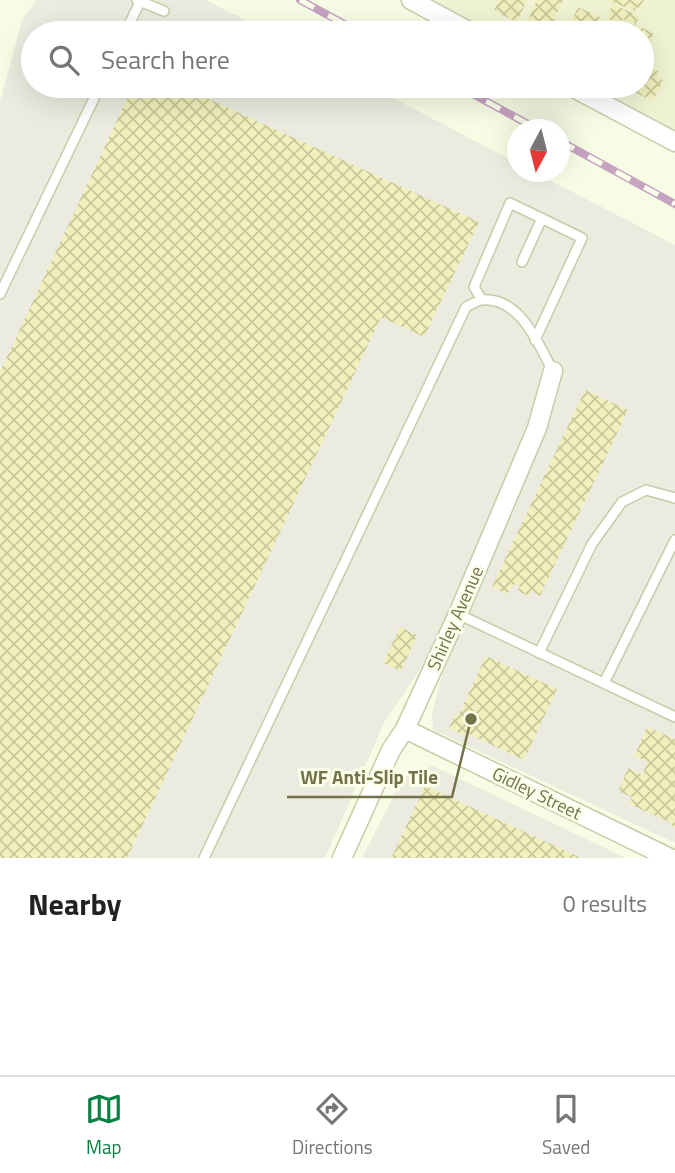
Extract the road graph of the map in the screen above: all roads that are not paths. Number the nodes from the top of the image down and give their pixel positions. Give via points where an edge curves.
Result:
1 (411, 0) edge
2 (139, 1) edge
3 (164, 11) dead end
4 (130, 21) edge
5 (450, 21) edge
6 (94, 98) edge
7 (592, 98) edge
8 (675, 142) edge
9 (542, 218) junction
10 (522, 262) dead end
11 (0, 294) edge
12 (482, 300) junction
13 (535, 340) junction
14 (553, 371) joint
15 (675, 498) edge
16 (675, 540) edge
17 (457, 614) junction
18 (539, 653) junction
19 (604, 684) junction
20 (675, 717) edge
21 (405, 729) junction
22 (204, 858) edge
23 (342, 858) edge
24 (670, 858) edge

1 - 5 street
2 - 3 lane
2 - 4 lane
6 - 11 lane
7 - 8 street
9 - 10 lane
9 - 12 lane via 510,203 474,287
9 - 13 lane via 582,238
12 - 13 lane via 506,304 519,314
12 - 22 lane via 466,307
13 - 14 lane
14 - 17 street, Shirley Avenue via 537,428
15 - 18 lane via 646,489 622,502 592,544
16 - 19 lane
17 - 18 lane
17 - 21 street, Shirley Avenue
18 - 19 lane
19 - 20 lane
21 - 23 street, Shirley Avenue
21 - 24 street, Gidley Street

